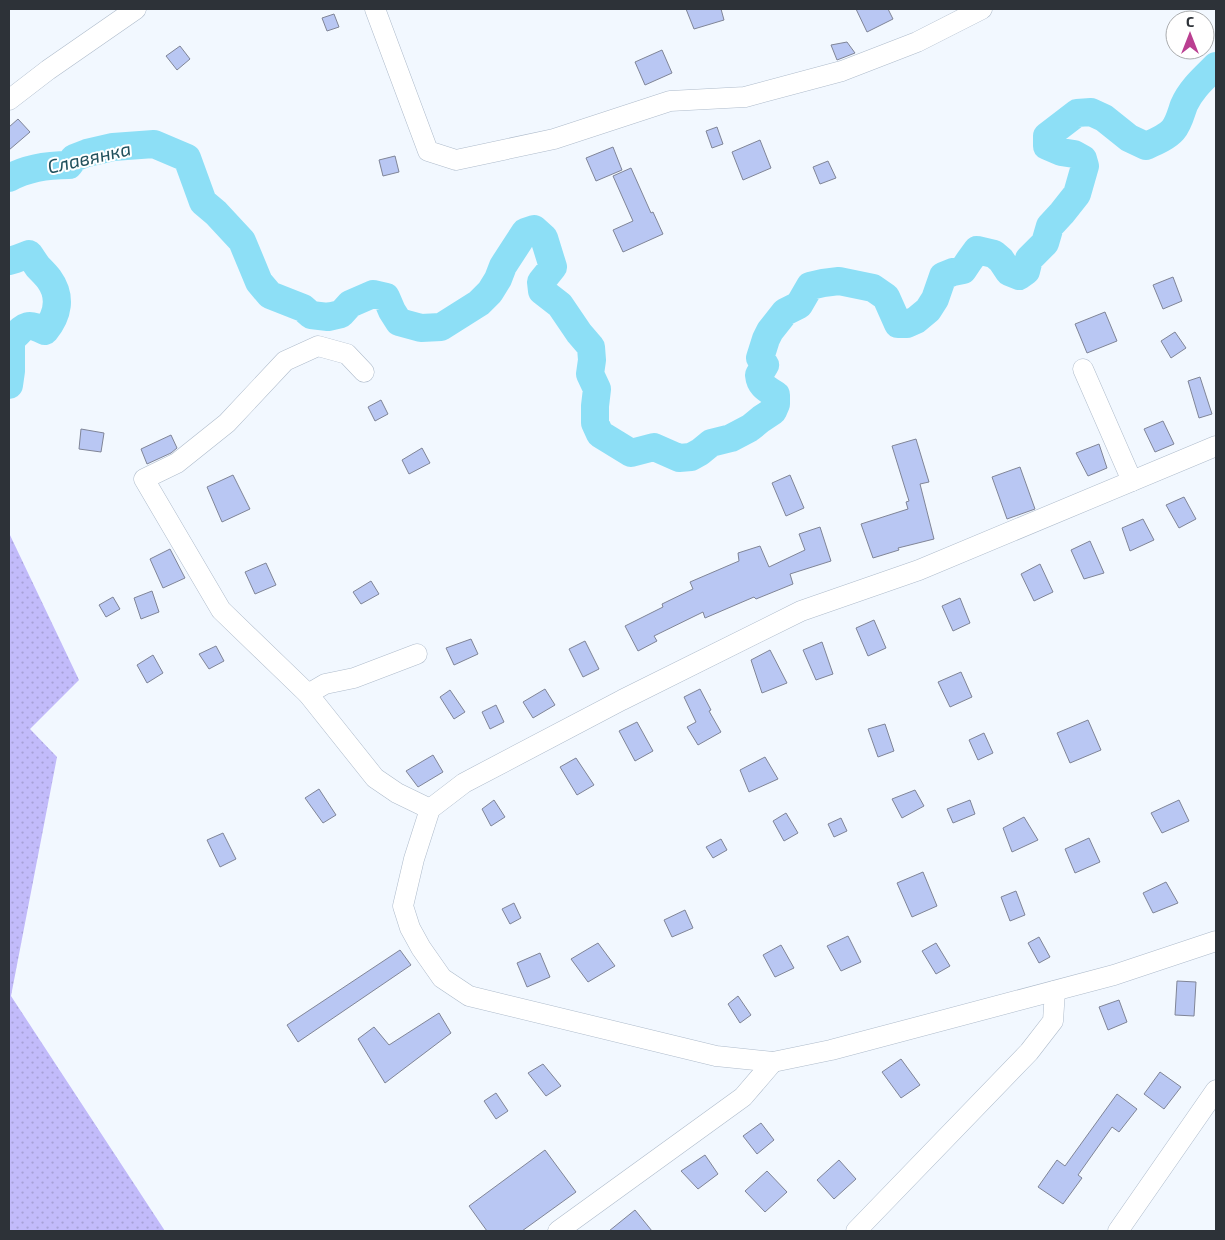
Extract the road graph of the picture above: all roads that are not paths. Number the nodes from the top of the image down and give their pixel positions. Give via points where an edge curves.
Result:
1 (136, 9) edge
2 (375, 9) edge
3 (982, 9) edge
4 (9, 100) edge
5 (1083, 369) dead end
6 (364, 372) dead end
7 (1216, 446) edge
8 (1132, 481) junction
9 (417, 654) dead end
10 (308, 694) junction
11 (430, 810) junction
12 (1216, 941) edge
13 (1055, 991) junction
14 (773, 1062) junction
15 (1216, 1090) edge
16 (558, 1231) edge
17 (856, 1231) edge
18 (1118, 1231) edge

1 - 4 street
2 - 3 street via 428,151 456,160 554,139 670,101 745,97 842,72 917,42
5 - 8 street
6 - 10 street via 347,354 318,346 286,361 227,423 177,463 144,479 221,610
7 - 8 street
8 - 11 street via 920,570 800,611 464,783
9 - 10 street via 354,678 325,684
10 - 11 street via 375,778
11 - 14 street via 403,906 410,928 442,978 469,996 716,1056
12 - 13 street
13 - 14 street via 831,1050
13 - 17 street via 1053,1021 1028,1052
14 - 16 street via 743,1097
15 - 18 street

